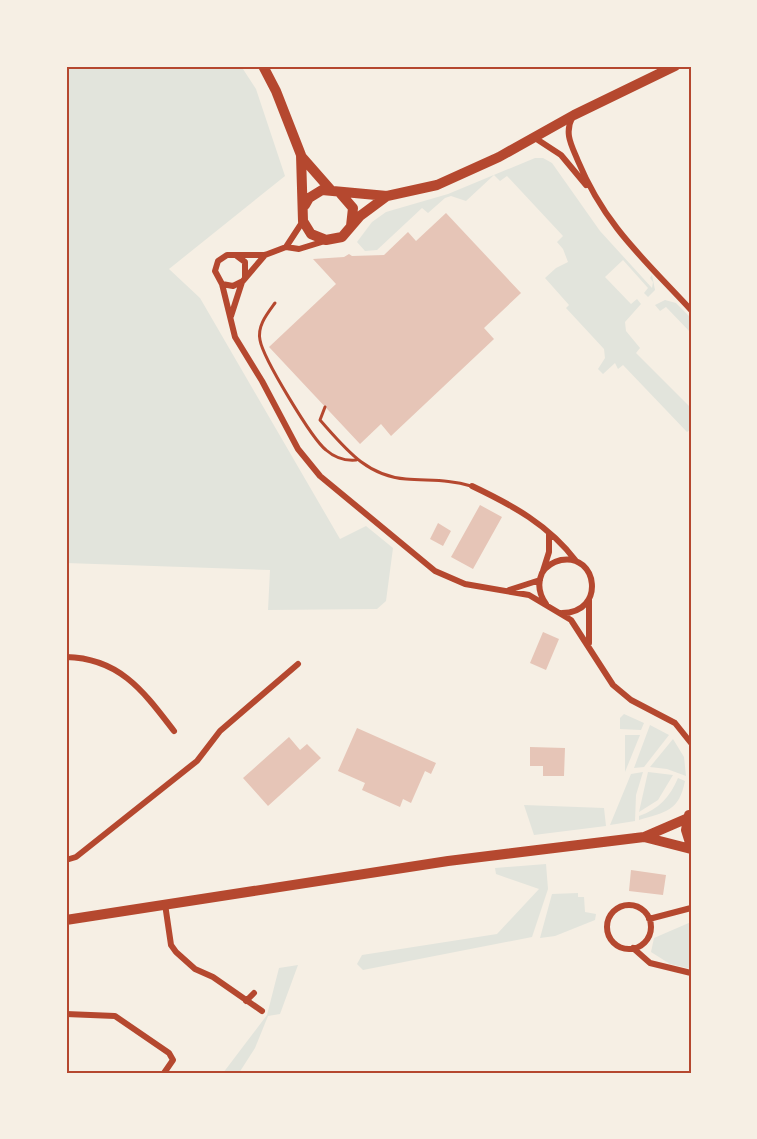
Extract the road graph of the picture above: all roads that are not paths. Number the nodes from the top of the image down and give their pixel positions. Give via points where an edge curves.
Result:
1 (263, 66) edge
2 (675, 66) edge
3 (662, 69) edge
4 (574, 115) junction
5 (533, 136) junction
6 (301, 155) junction
7 (334, 190) junction
8 (590, 190) junction
9 (387, 196) junction
10 (305, 205) junction
11 (303, 220) junction
12 (348, 231) junction
13 (326, 240) junction
14 (286, 247) junction
15 (237, 255) junction
16 (265, 255) junction
17 (244, 280) junction
18 (222, 284) junction
19 (275, 303) dead end
20 (691, 310) edge
21 (231, 316) junction
22 (325, 407) dead end
23 (356, 460) junction
24 (472, 486) joint
25 (549, 533) junction
26 (576, 561) junction
27 (543, 572) junction
28 (540, 580) junction
29 (509, 590) junction
30 (589, 599) junction
31 (546, 605) junction
32 (561, 613) junction
33 (589, 644) junction
34 (66, 657) edge
35 (298, 664) dead end
36 (174, 731) dead end
37 (691, 743) edge
38 (689, 815) edge
39 (644, 837) junction
40 (691, 847) edge
41 (66, 860) edge
42 (165, 904) junction
43 (691, 908) edge
44 (649, 919) junction
45 (66, 920) edge
46 (633, 948) junction
47 (691, 973) edge
48 (254, 993) dead end
49 (246, 1001) junction
50 (262, 1011) dead end
51 (66, 1014) edge
52 (164, 1073) edge

1 - 6 main road
2 - 3 main road
3 - 4 main road
4 - 5 main road
4 - 8 street via 568,133
5 - 8 street via 561,154
5 - 9 main road via 499,157 437,185
6 - 7 main road
6 - 10 main road
7 - 9 main road
7 - 10 main road via 315,193
7 - 12 main road via 350,201 353,208
8 - 20 street via 611,224
9 - 12 main road via 360,216
10 - 11 main road
11 - 13 main road via 311,234
11 - 14 street
12 - 13 main road via 334,240
13 - 14 street via 299,249
14 - 16 street
15 - 16 street
15 - 17 street via 246,267
15 - 18 street via 227,255 218,261 216,276
16 - 17 street
17 - 18 street via 233,286
17 - 21 street
18 - 21 street
19 - 23 lane via 260,329 262,348 312,436 336,457
21 - 29 street via 235,338 298,449 320,476 435,571 465,584
22 - 23 lane via 320,420
23 - 24 lane via 386,477
24 - 25 street via 537,521
25 - 26 street via 561,541
25 - 27 street
26 - 27 street via 558,561
26 - 30 street via 592,580
27 - 28 street
28 - 29 street
28 - 31 street via 539,589
29 - 31 street
30 - 32 street via 578,610
30 - 33 street
31 - 32 street
32 - 33 street
33 - 37 street via 613,685 675,723
34 - 36 street via 86,657 118,671 140,688
35 - 41 street via 220,731 197,761 76,858
38 - 39 main road
38 - 40 main road via 686,830
39 - 40 main road
39 - 42 main road via 448,861
42 - 45 main road
42 - 49 street via 171,945 176,952 195,969
43 - 44 street
44 - 46 street via 648,937
44 - 46 street via 641,909 627,905 609,916 607,931 612,941 622,948
46 - 47 street via 650,963
48 - 49 street
49 - 50 street
51 - 52 street via 115,1016 169,1053 173,1060

